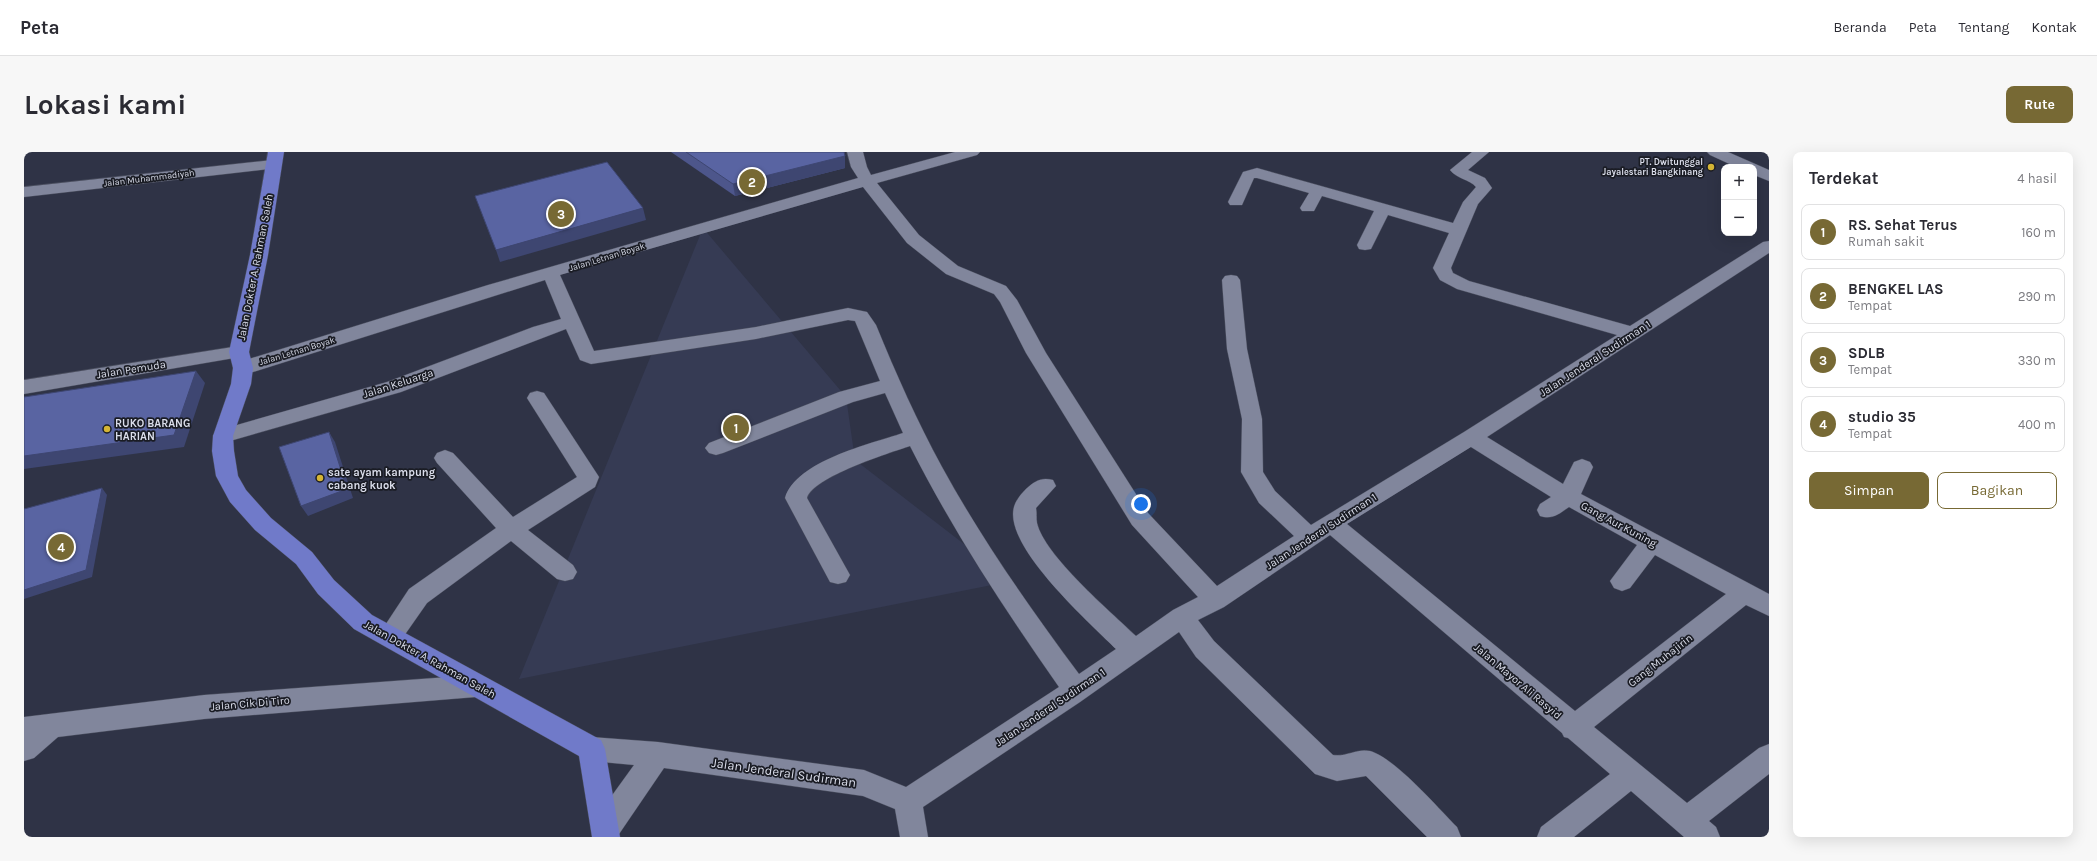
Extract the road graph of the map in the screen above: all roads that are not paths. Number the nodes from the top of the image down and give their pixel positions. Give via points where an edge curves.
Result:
1 (855, 152) edge
2 (972, 152) edge
3 (1481, 152) edge
4 (1715, 152) edge
5 (275, 158) edge
6 (1742, 164) edge
7 (1757, 170) edge
8 (1769, 176) edge
9 (868, 182) junction
10 (1318, 190) junction
11 (24, 192) edge
12 (1236, 202) dead end
13 (1308, 208) dead end
14 (1383, 209) junction
15 (1458, 230) junction
16 (1366, 245) dead end
17 (1769, 246) edge
18 (551, 274) junction
19 (1231, 280) dead end
20 (570, 322) junction
21 (1633, 333) junction
22 (241, 360) junction
23 (889, 385) junction
24 (24, 387) edge
25 (537, 398) dead end
26 (223, 436) junction
27 (916, 436) junction
28 (1471, 437) junction
29 (716, 448) dead end
30 (445, 458) dead end
31 (1582, 467) dead end
32 (1045, 486) dead end
33 (1568, 497) junction
34 (1548, 510) dead end
35 (1331, 523) junction
36 (511, 529) junction
37 (1310, 537) junction
38 (1652, 542) junction
39 (565, 572) dead end
40 (838, 575) dead end
41 (1622, 581) dead end
42 (1746, 592) junction
43 (1215, 600) junction
44 (1769, 606) edge
45 (1182, 617) junction
46 (390, 636) junction
47 (1134, 650) junction
48 (476, 686) junction
49 (1076, 690) junction
50 (1573, 728) junction
51 (36, 729) edge
52 (24, 749) edge
53 (591, 749) junction
54 (658, 755) junction
55 (1769, 757) edge
56 (1630, 775) junction
57 (908, 801) junction
58 (1696, 829) edge
59 (605, 833) edge
60 (914, 837) edge
61 (1448, 837) edge
62 (1551, 837) edge

1 - 9 street via 859,167
2 - 9 street, Jalan Letnan Boyak
3 - 15 street via 1458,170 1484,186 1483,191 1471,202
4 - 6 street
5 - 11 street, Jalan Muhammadiyah
5 - 22 main road, Jalan Dokter A. Rahman Saleh
7 - 8 street
9 - 18 street, Jalan Letnan Boyak via 825,192
9 - 43 street via 913,239 941,263 1000,290 1044,366 1140,518
10 - 12 street via 1252,173 1248,175
10 - 13 street
10 - 14 street
14 - 15 street
14 - 16 street
15 - 21 street via 1442,268 1446,276 1453,281
17 - 21 street, Jalan Jenderal Sudirman 1
18 - 20 street
18 - 22 street, Jalan Letnan Boyak
19 - 37 street via 1237,349 1252,419 1252,472 1267,497
20 - 23 street via 587,356 591,358 756,333 856,314 861,316 866,325
20 - 26 street, Jalan Keluarga via 540,330 394,386
21 - 28 street, Jalan Jenderal Sudirman 1
22 - 24 street, Jalan Pemuda
22 - 26 main road, Jalan Dokter A. Rahman Saleh via 240,384
23 - 27 street
23 - 29 street via 846,397
25 - 36 street via 588,477 581,486 554,500
26 - 46 main road, Jalan Dokter A. Rahman Saleh via 228,476 238,496 263,524 304,558 326,586 363,622
27 - 40 street via 838,465 809,479 798,490 796,498
27 - 49 street via 942,489 1005,591
28 - 33 street, Gang Aur Kuning
28 - 35 street, Jalan Jenderal Sudirman 1
30 - 36 street
31 - 33 street
32 - 47 street via 1029,500 1025,508 1031,539 1051,568
33 - 34 street
33 - 38 street, Gang Aur Kuning
35 - 37 street, Jalan Jenderal Sudirman 1
35 - 50 street, Jalan Mayor Ali Rasyid
36 - 39 street
36 - 46 street via 418,596
37 - 43 street, Jalan Jenderal Sudirman 1
38 - 41 street
38 - 42 street, Gang Aur Kuning
42 - 44 street, Gang Aur Kuning
42 - 50 street, Gang Muhajirin
43 - 45 street, Jalan Jenderal Sudirman 1
45 - 47 street, Jalan Jenderal Sudirman 1
45 - 61 street via 1205,649 1325,765 1341,769 1366,763 1373,765
46 - 48 main road, Jalan Dokter A. Rahman Saleh
47 - 49 street, Jalan Jenderal Sudirman 1
48 - 51 street, Jalan Cik Di Tiro via 204,707
48 - 53 main road, Jalan Dokter A. Rahman Saleh
49 - 57 street, Jalan Jenderal Sudirman 1
50 - 56 street, Jalan Mayor Ali Rasyid
51 - 52 street
53 - 54 street, Jalan Jenderal Sudirman
53 - 59 main road
54 - 57 street, Jalan Jenderal Sudirman via 864,783
54 - 59 street
55 - 58 street
56 - 58 street, Jalan Mayor Ali Rasyid
56 - 62 street
57 - 60 street

